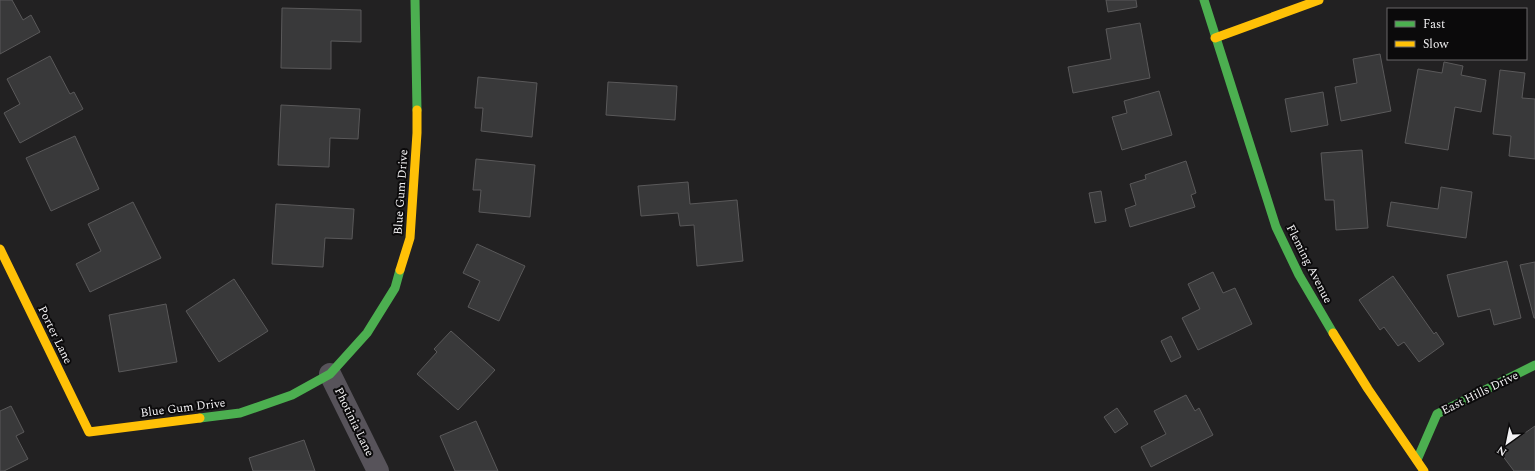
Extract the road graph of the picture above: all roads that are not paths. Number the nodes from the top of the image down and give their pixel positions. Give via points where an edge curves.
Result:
1 (414, 0) edge
2 (1204, 0) edge
3 (1319, 0) edge
4 (1215, 38) junction
5 (0, 249) edge
6 (1535, 365) edge
7 (330, 374) junction
8 (89, 432) joint
9 (1418, 467) edge
10 (378, 471) edge

1 - 7 street, Blue Gum Drive via 417,133 410,238 395,288 368,333
2 - 4 street, Fleming Avenue
3 - 4 street
4 - 9 street, Fleming Avenue via 1276,227 1284,244 1324,318
5 - 8 street, Porter Lane
6 - 9 street, East Hills Drive via 1437,414
7 - 8 street, Blue Gum Drive via 292,395 240,413
7 - 10 street, Photinia Lane

